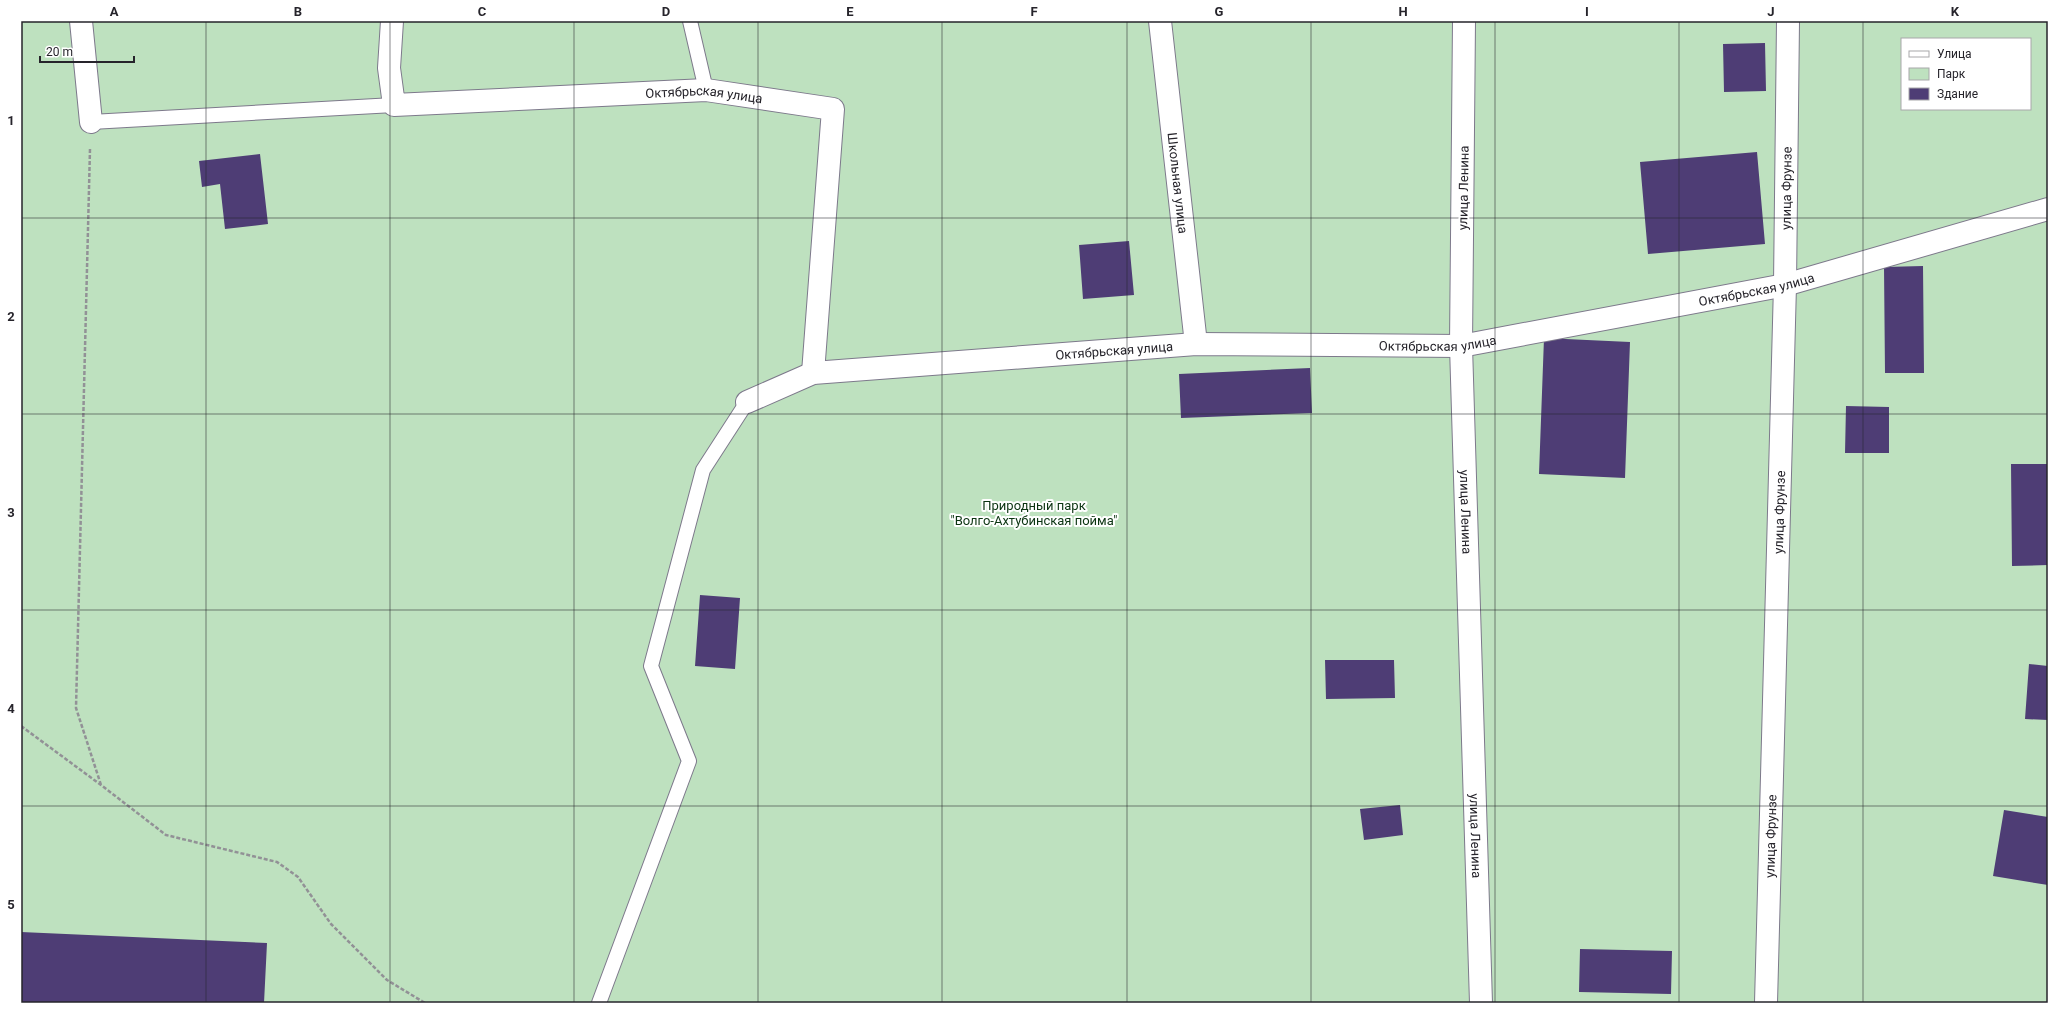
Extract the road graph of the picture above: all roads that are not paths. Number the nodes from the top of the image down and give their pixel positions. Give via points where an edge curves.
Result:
1 (81, 21) edge
2 (392, 21) edge
3 (690, 21) edge
4 (1160, 21) edge
5 (1464, 21) edge
6 (1788, 21) edge
7 (706, 90) junction
8 (394, 105) junction
9 (91, 122) joint
10 (2048, 209) edge
11 (1785, 285) junction
12 (1196, 344) junction
13 (1461, 346) junction
14 (813, 373) junction
15 (747, 402) joint
16 (598, 1003) edge
17 (1481, 1003) edge
18 (1766, 1003) edge

1 - 9 street
2 - 8 street via 389,68
3 - 7 lane
4 - 12 street, Школьная улица
5 - 13 street, улица Ленина
6 - 11 street, улица Фрунзе
7 - 8 street, Октябрьская улица
7 - 14 street, Октябрьская улица via 834,109
8 - 9 lane
10 - 11 street, Октябрьская улица
11 - 13 street, Октябрьская улица
11 - 18 street, улица Фрунзе
12 - 13 street, Октябрьская улица
12 - 14 street, Октябрьская улица
13 - 17 street, улица Ленина
14 - 15 street, Октябрьская улица
15 - 16 lane via 703,470 651,666 689,761

